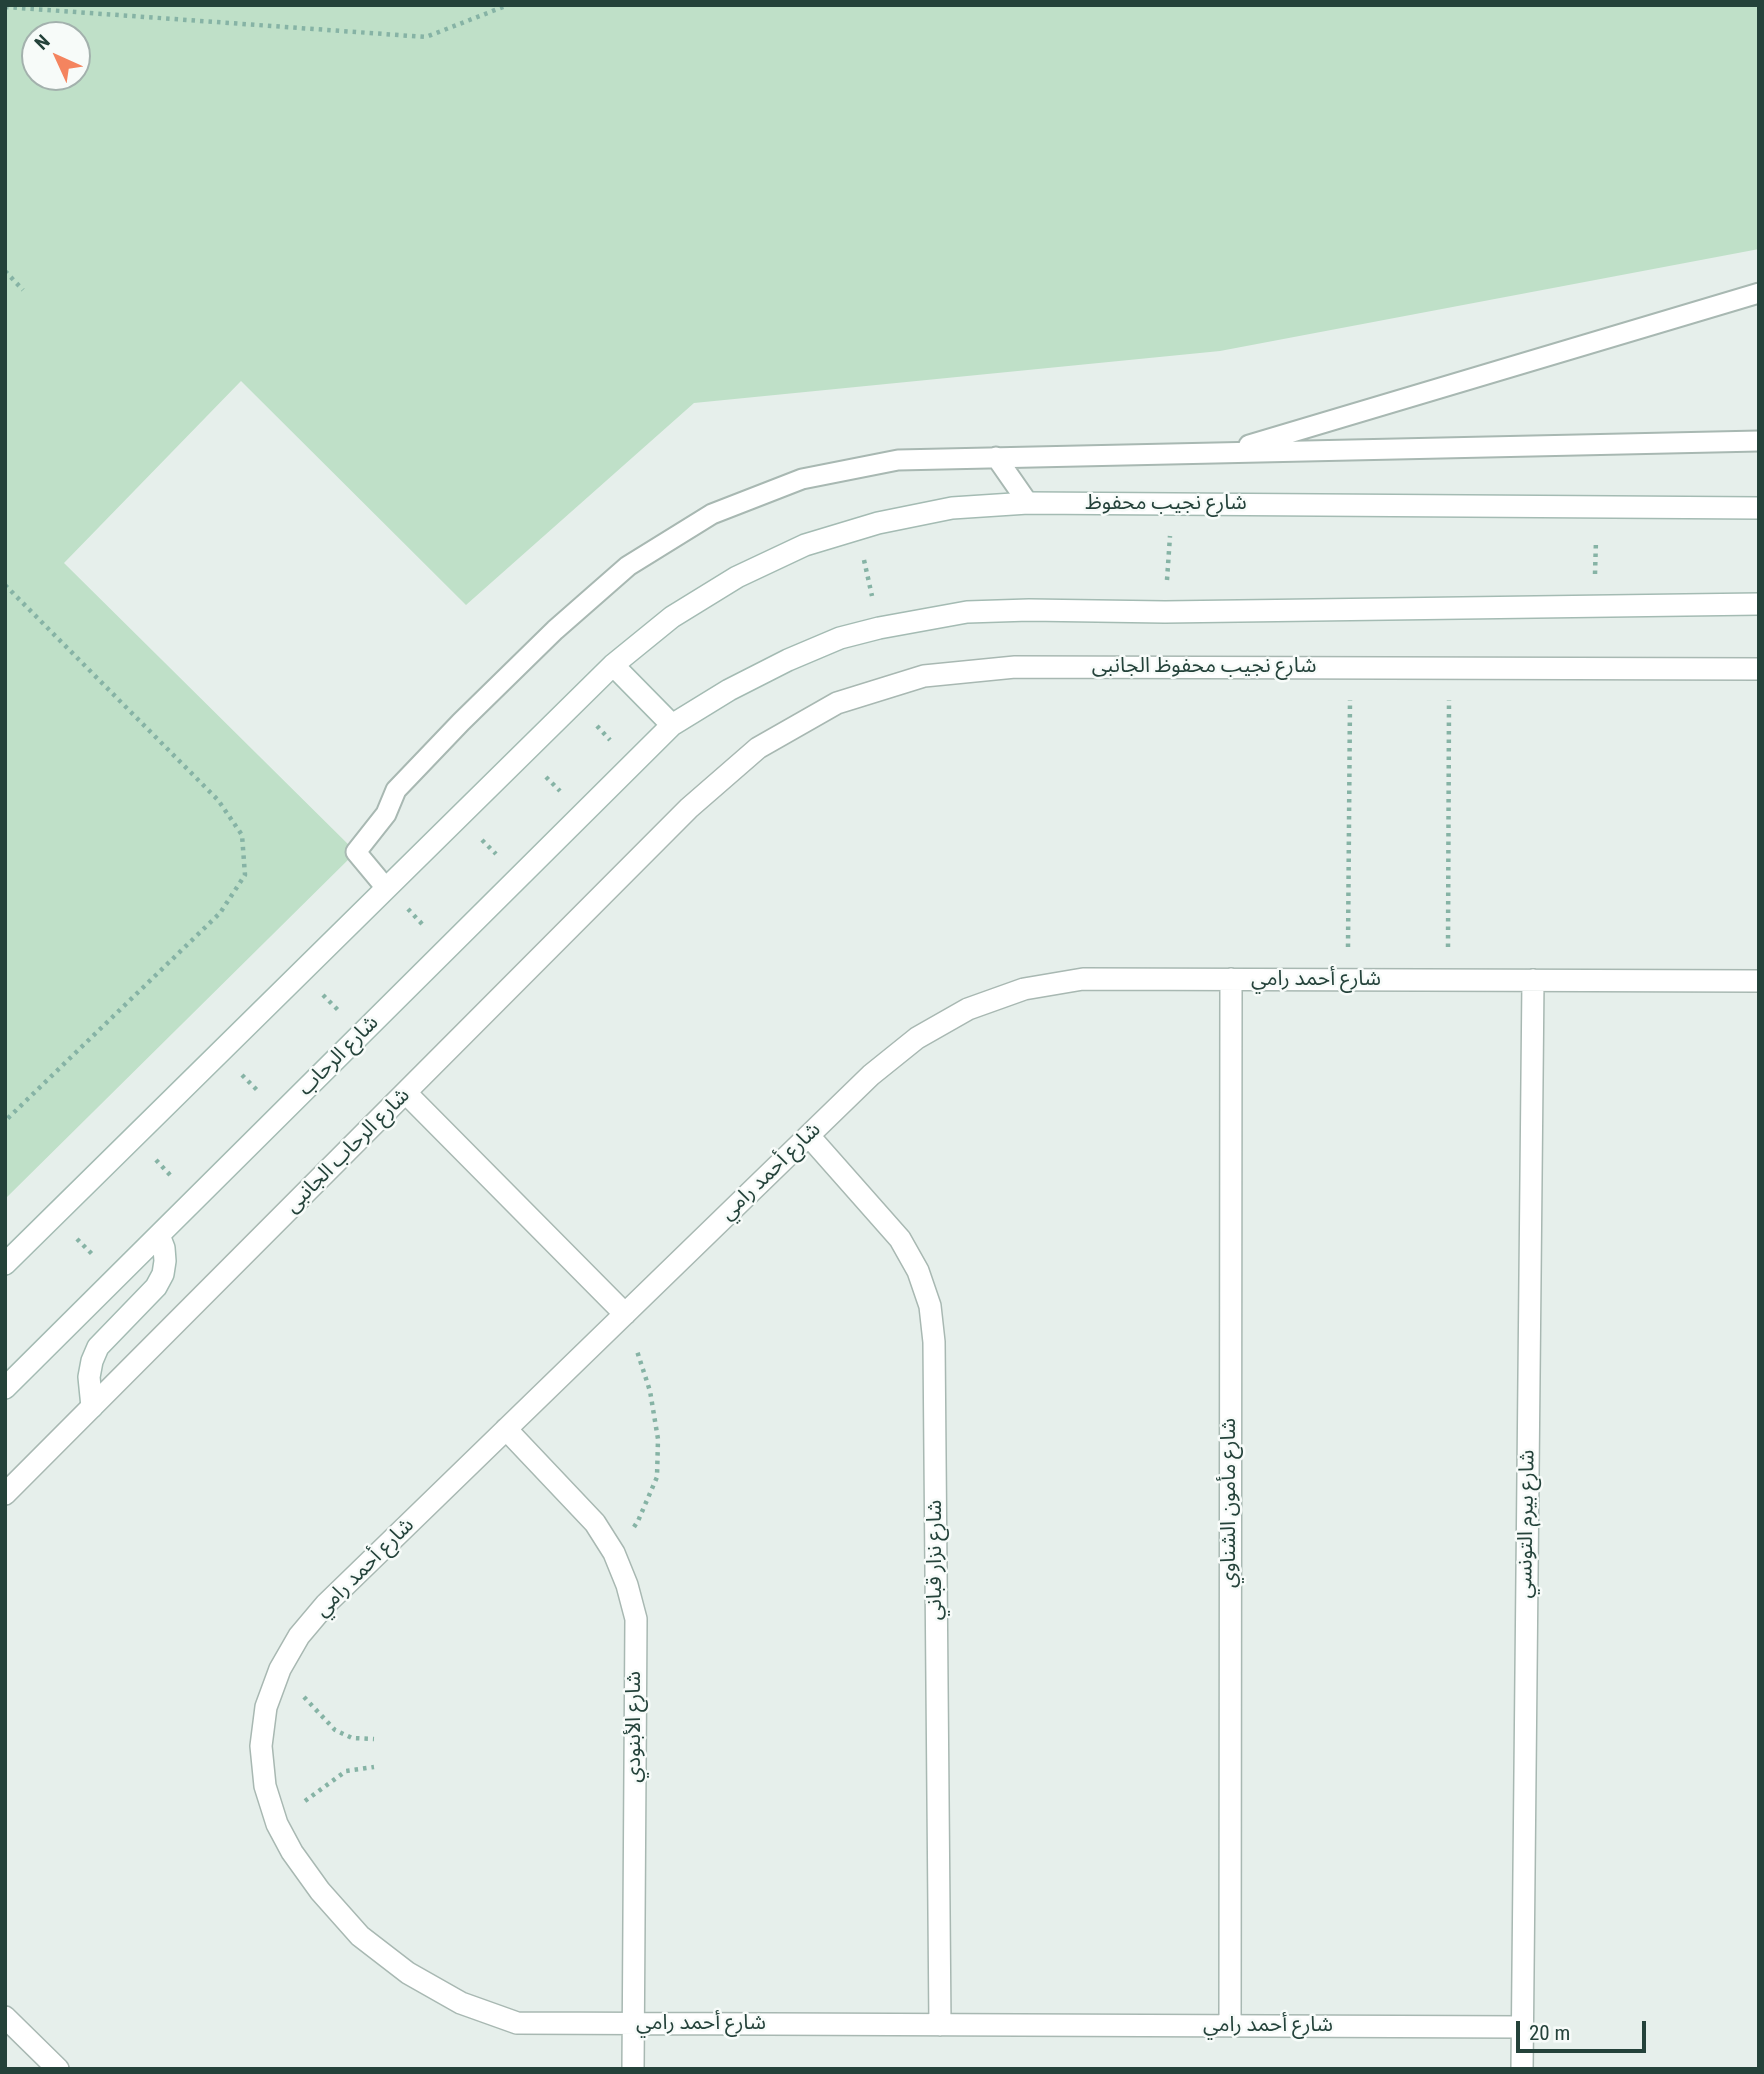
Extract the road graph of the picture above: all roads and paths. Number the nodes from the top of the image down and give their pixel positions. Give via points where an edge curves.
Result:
1 (508, 5) edge
2 (5, 7) edge
3 (5, 271) edge
4 (23, 290) dead end
5 (1759, 293) edge
6 (1759, 441) edge
7 (1225, 452) junction
8 (996, 457) junction
9 (1028, 503) junction
10 (1172, 504) junction
11 (1598, 507) junction
12 (1759, 509) edge
13 (857, 529) junction
14 (5, 585) edge
15 (1759, 604) edge
16 (1593, 606) junction
17 (1165, 612) junction
18 (879, 628) junction
19 (614, 664) junction
20 (1351, 668) junction
21 (1450, 668) junction
22 (1759, 669) edge
23 (574, 703) junction
24 (672, 725) junction
25 (523, 753) junction
26 (633, 763) junction
27 (690, 808) joint
28 (582, 814) junction
29 (459, 816) junction
30 (518, 877) junction
31 (386, 888) junction
32 (447, 948) junction
33 (300, 973) junction
34 (1231, 979) junction
35 (1348, 979) junction
36 (1447, 980) junction
37 (1533, 980) junction
38 (1759, 981) edge
39 (362, 1034) junction
40 (219, 1053) junction
41 (406, 1093) junction
42 (281, 1113) junction
43 (5, 1121) edge
44 (809, 1136) junction
45 (134, 1137) junction
46 (194, 1200) junction
47 (53, 1216) junction
48 (159, 1235) junction
49 (5, 1264) edge
50 (117, 1278) junction
51 (625, 1314) junction
52 (5, 1388) edge
53 (92, 1407) junction
54 (506, 1429) junction
55 (5, 1494) edge
56 (614, 1553) junction
57 (280, 1669) junction
58 (374, 1739) dead end
59 (374, 1766) dead end
60 (277, 1824) junction
61 (5, 2017) edge
62 (633, 2024) junction
63 (940, 2025) junction
64 (1230, 2026) junction
65 (1522, 2027) junction
66 (58, 2069) edge
67 (633, 2069) edge
68 (1522, 2069) edge

1 - 2 path via 426,37
3 - 4 path
5 - 7 lane
6 - 7 lane
7 - 8 lane
8 - 9 lane
8 - 31 lane via 898,460 802,479 712,514 628,566 555,630 396,790 386,814 356,852
9 - 10 street, شارع نجيب محفوظ
9 - 13 street, شارع نجيب محفوظ via 952,508
10 - 11 street, شارع نجيب محفوظ
10 - 17 path
11 - 12 street, شارع نجيب محفوظ
11 - 16 path
13 - 18 path
13 - 19 street, شارع نجيب محفوظ via 806,545 737,577 672,617
14 - 43 path via 218,800 242,835 245,875 220,913
15 - 16 street
16 - 17 street
17 - 18 street via 967,612
18 - 24 street via 840,638 788,660
19 - 23 street
19 - 24 street
20 - 21 street, شارع نجيب محفوظ الجانبى
20 - 27 street, شارع نجيب محفوظ الجانبى via 1015,667 924,676 837,703 758,748
20 - 35 path
21 - 22 street, شارع نجيب محفوظ الجانبى
21 - 36 path
23 - 25 street
23 - 26 path
24 - 26 street, شارع الرحاب
25 - 28 path
25 - 29 street
26 - 28 street, شارع الرحاب
27 - 41 street, شارع الرحاب الجانبى
28 - 30 street, شارع الرحاب
29 - 30 path
29 - 31 street
30 - 32 street, شارع الرحاب
31 - 32 path
31 - 33 street
32 - 39 street, شارع الرحاب
33 - 39 path
33 - 40 street
34 - 35 street, شارع أحمد رامي
34 - 44 street, شارع أحمد رامي via 1083,979 1024,989 968,1009 917,1038 871,1075
34 - 64 street, شارع مأمون الشناوي
35 - 36 street, شارع أحمد رامي
36 - 37 street, شارع أحمد رامي
37 - 38 street, شارع أحمد رامي
37 - 65 street, شارع بيرم التونسي
39 - 42 street, شارع الرحاب
40 - 42 path
40 - 45 street
41 - 51 street
41 - 53 street, شارع الرحاب الجانبى
42 - 46 street, شارع الرحاب
44 - 51 street, شارع أحمد رامي
44 - 63 street, شارع نزار قباني via 900,1239 918,1270 930,1306
45 - 46 path
45 - 47 street
46 - 48 street, شارع الرحاب
47 - 49 street
47 - 50 path
48 - 50 street, شارع الرحاب
48 - 53 street via 164,1248 163,1275 98,1347 89,1377
50 - 52 street, شارع الرحاب
51 - 54 street, شارع أحمد رامي
51 - 56 path via 650,1391 658,1438 657,1477 638,1521
53 - 55 street, شارع الرحاب الجانبى
54 - 56 street, شارع الأبنودي via 595,1523
54 - 57 street, شارع أحمد رامي via 326,1604 299,1636
56 - 62 street, شارع الأبنودي via 636,1619
57 - 58 path via 335,1730 352,1738
57 - 60 street, شارع أحمد رامي via 266,1707 261,1746 265,1786
59 - 60 path via 337,1776
60 - 62 street, شارع أحمد رامي via 320,1891 360,1936 408,1973 461,2003 517,2023
61 - 66 street
62 - 63 street, شارع أحمد رامي
62 - 67 street, شارع الأبنودي
63 - 64 street, شارع أحمد رامي
64 - 65 street, شارع أحمد رامي
65 - 68 street, شارع بيرم التونسي

